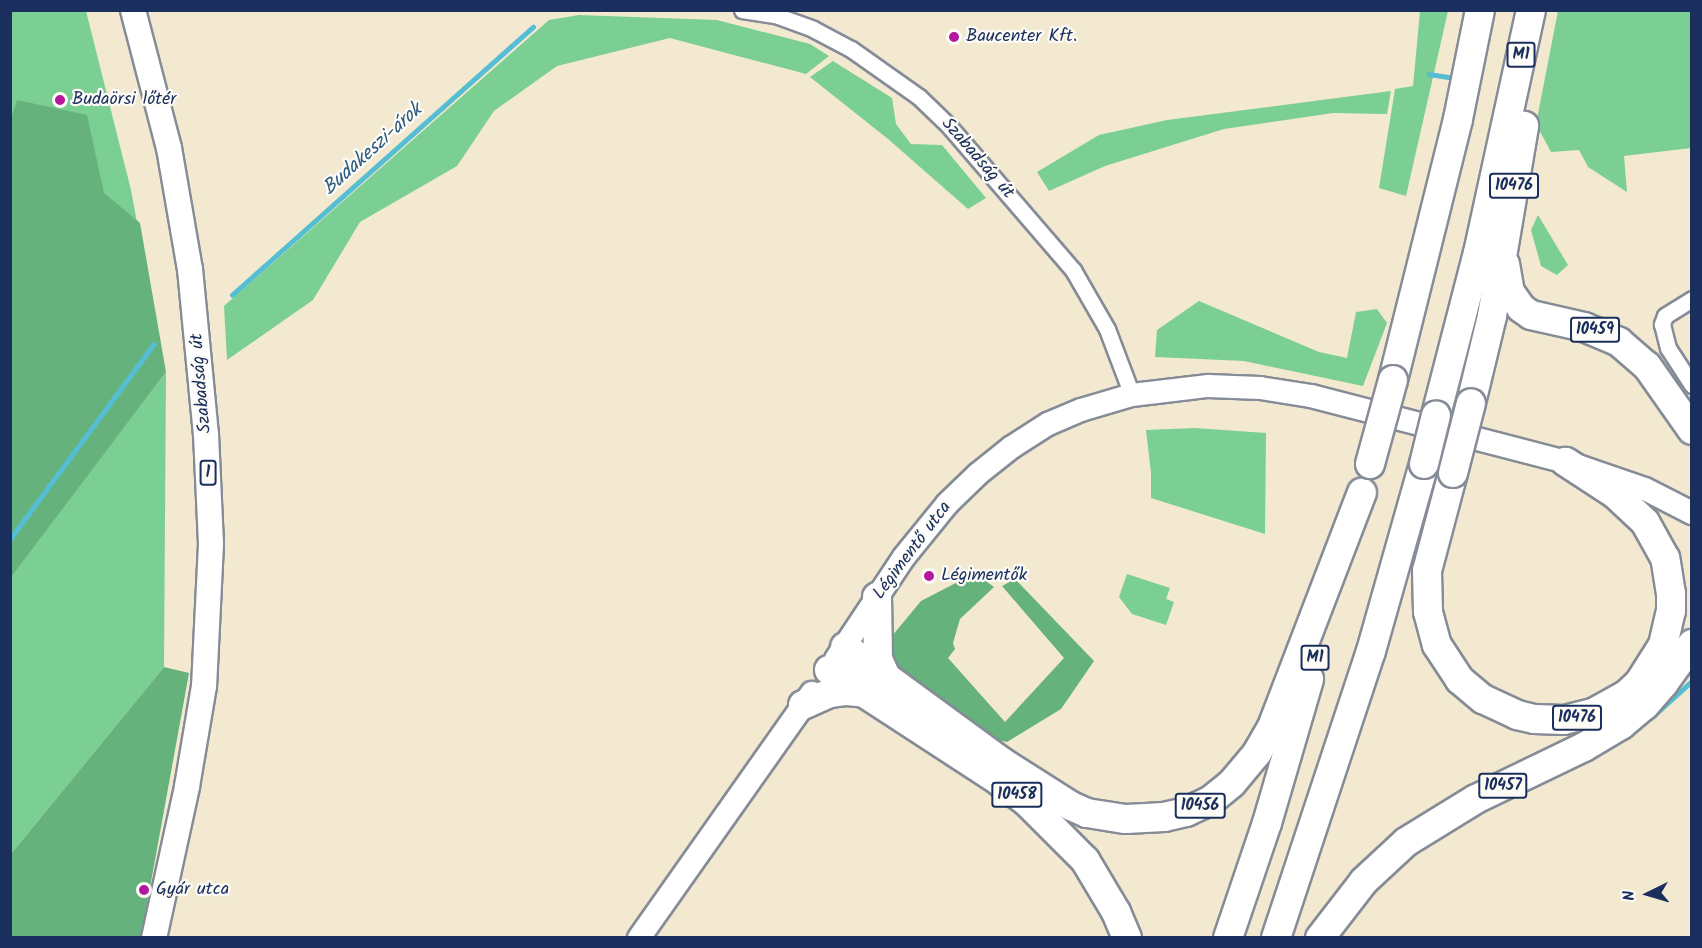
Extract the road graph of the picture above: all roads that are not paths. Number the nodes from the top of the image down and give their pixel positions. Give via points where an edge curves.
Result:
1 (133, 10) edge
2 (742, 10) edge
3 (1480, 10) edge
4 (1531, 10) edge
5 (1538, 10) edge
6 (781, 13) edge
7 (1517, 112) junction
8 (1504, 249) junction
9 (1692, 299) edge
10 (1692, 385) edge
11 (1132, 394) junction
12 (1692, 430) edge
13 (1566, 462) junction
14 (1362, 493) junction
15 (1692, 513) edge
16 (877, 597) junction
17 (1692, 644) edge
18 (845, 647) junction
19 (829, 670) junction
20 (875, 684) junction
21 (803, 705) junction
22 (153, 938) edge
23 (639, 938) edge
24 (1127, 938) edge
25 (1228, 938) edge
26 (1276, 938) edge
27 (1320, 938) edge

1 - 22 main road, Szabadság út / 1 via 169,148 190,269 206,434 211,544 204,686 187,787
2 - 6 street, Szabadság út
3 - 14 highway, M1, bridge via 1461,107
4 - 7 highway, M1
5 - 7 highway, 10476
6 - 11 street, Szabadság út via 851,49 919,97 949,126 1073,270 1107,329
7 - 8 highway, 10476
7 - 26 highway, M1, bridge via 1371,651
8 - 12 highway, 10459 via 1506,282 1521,308 1531,315 1584,327 1619,342 1647,366
8 - 13 highway, 10476, bridge via 1492,316 1427,571 1428,612 1437,645 1460,680 1483,699 1534,719 1564,720 1595,712 1626,695 1644,677 1663,645 1671,611 1665,558 1644,522 1615,494
9 - 10 street via 1665,316 1662,324 1668,348
11 - 13 main road, Légimentő utca via 1208,386 1260,388 1329,400
11 - 16 main road, Légimentő utca via 1048,424 1012,447 946,504
13 - 15 main road, Légimentő utca via 1645,489
14 - 20 highway, 10456 via 1272,727 1244,770 1221,792 1197,807 1164,817 1126,819 1096,815 1071,806
14 - 25 highway, M1 via 1267,823
16 - 18 main road, Légimentő utca
16 - 20 highway
17 - 27 highway, 10457 via 1665,683 1621,725 1476,799 1407,842 1364,881
18 - 19 main road, Légimentő utca
18 - 20 highway, 10456
19 - 20 highway, 10458
19 - 21 main road, Légimentő utca
20 - 21 highway via 830,693
20 - 24 highway, 10458 via 1059,832 1085,860
21 - 23 main road, Légimentő utca

